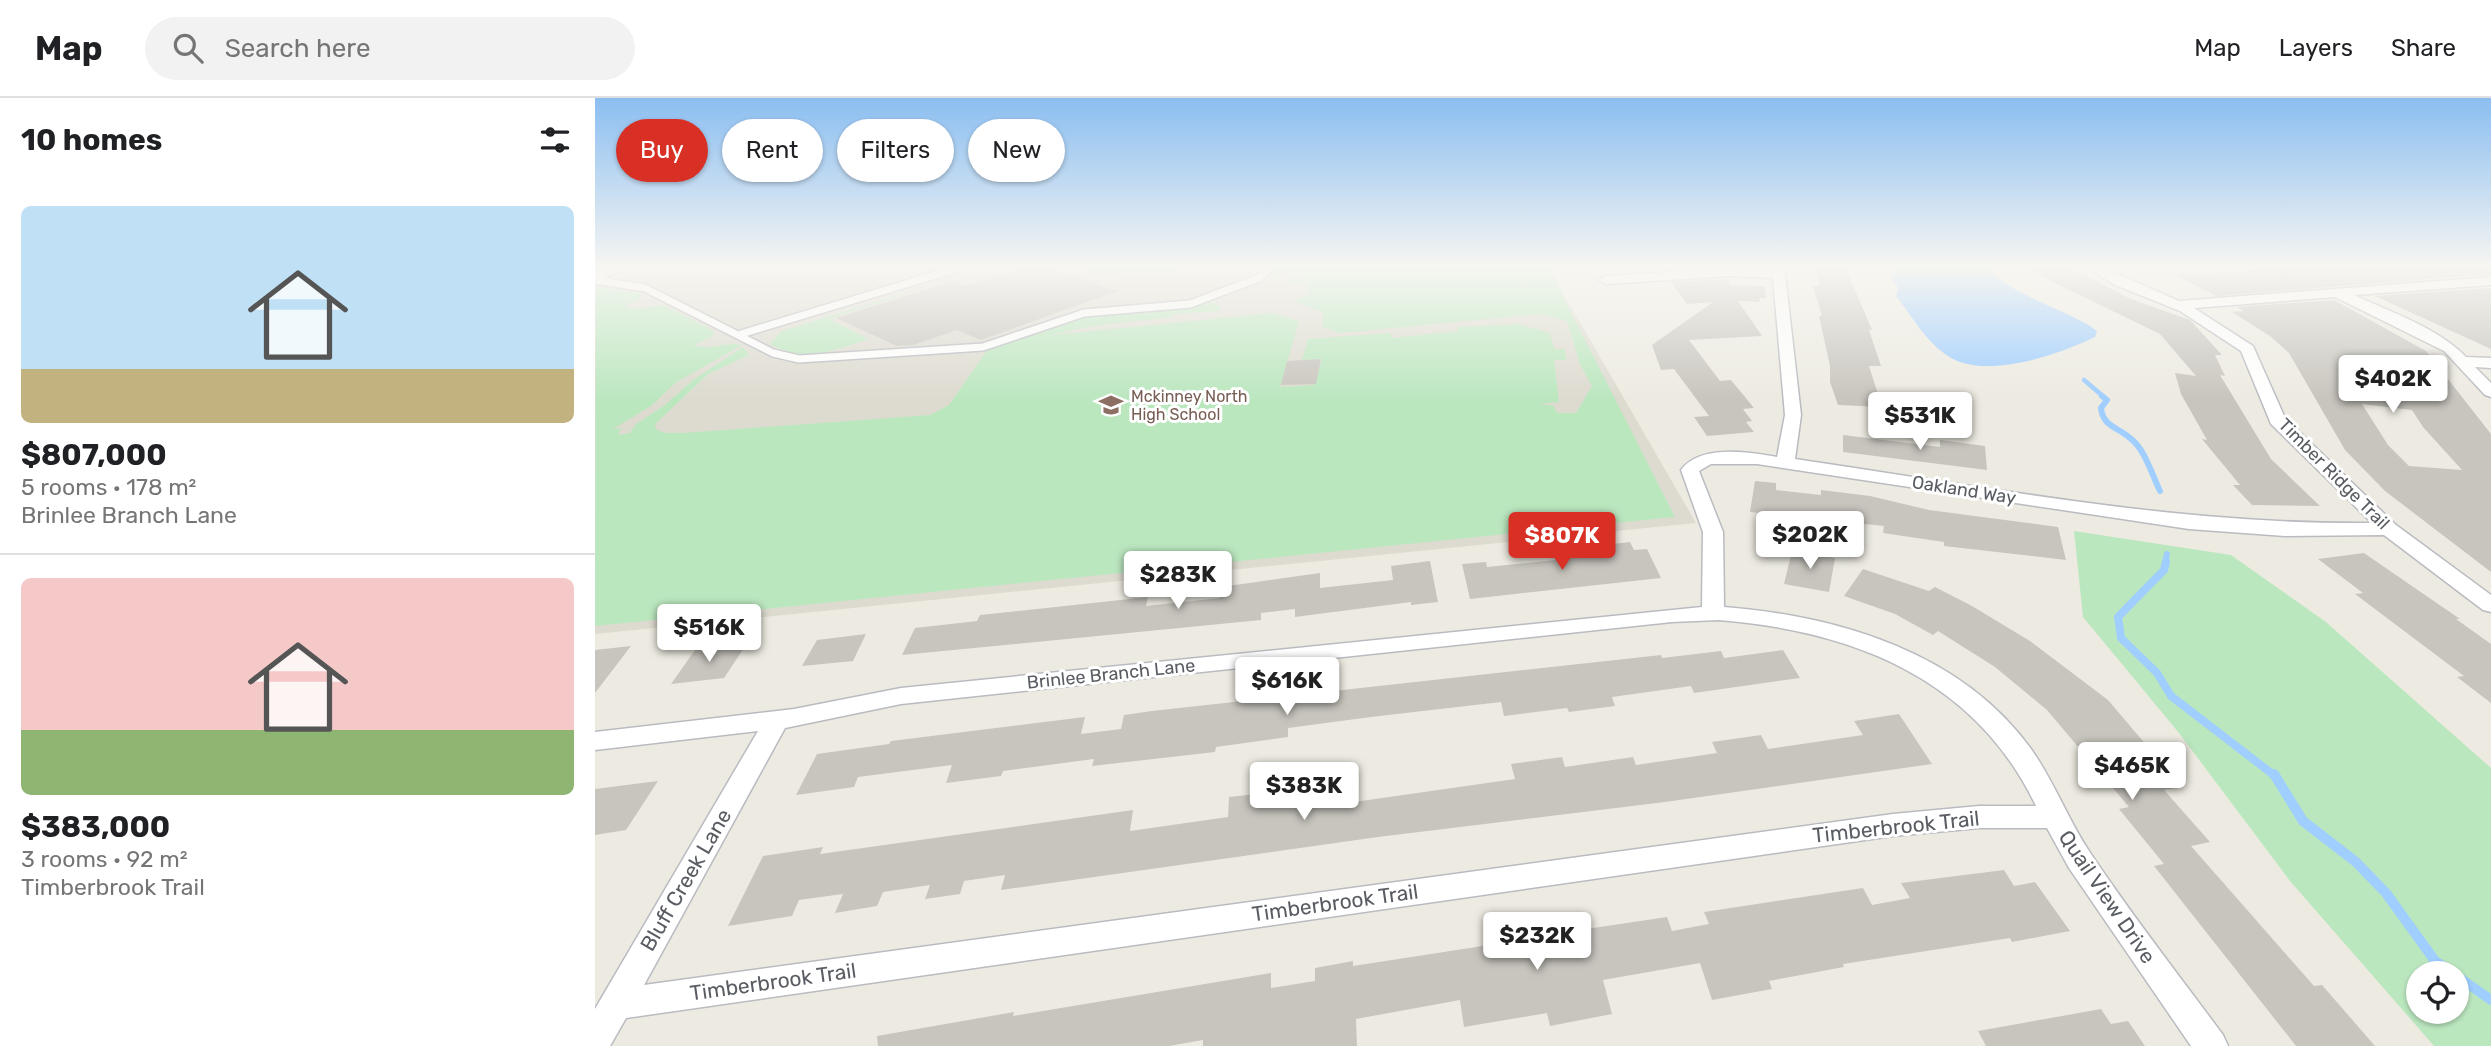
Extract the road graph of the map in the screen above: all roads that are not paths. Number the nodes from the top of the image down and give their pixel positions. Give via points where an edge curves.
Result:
1 (694, 311) edge
2 (816, 311) edge
3 (1105, 311) edge
4 (1782, 311) edge
5 (2188, 311) edge
6 (2378, 311) edge
7 (741, 334) junction
8 (2461, 361) junction
9 (2491, 363) edge
10 (2491, 392) edge
11 (1785, 463) junction
12 (2389, 529) junction
13 (2491, 605) edge
14 (1713, 613) junction
15 (777, 720) junction
16 (595, 741) edge
17 (2054, 817) junction
18 (616, 1004) junction
19 (595, 1041) edge
20 (2211, 1046) edge

1 - 7 lane
2 - 7 lane
3 - 7 lane via 1084,313 973,348 799,359 773,353
4 - 11 street via 1793,415
5 - 12 street, Timber Ridge Trail via 2248,349 2277,420
6 - 8 street via 2449,348
8 - 9 street
8 - 10 street
11 - 12 street, Oakland Way via 2210,526
11 - 14 street, Oakland Way via 1721,458 1697,462 1690,470 1713,532
12 - 13 street, Timber Ridge Trail
14 - 15 street, Brinlee Branch Lane via 901,696
14 - 17 street, Quail View Drive via 1775,617 1828,628 1924,670 1978,709 2009,739 2032,771
15 - 16 street, Brinlee Branch Lane
15 - 18 street, Bluff Creek Lane
17 - 18 street, Timberbrook Trail via 1966,817 1893,825
17 - 20 street, Quail View Drive
18 - 19 street, Bluff Creek Lane

